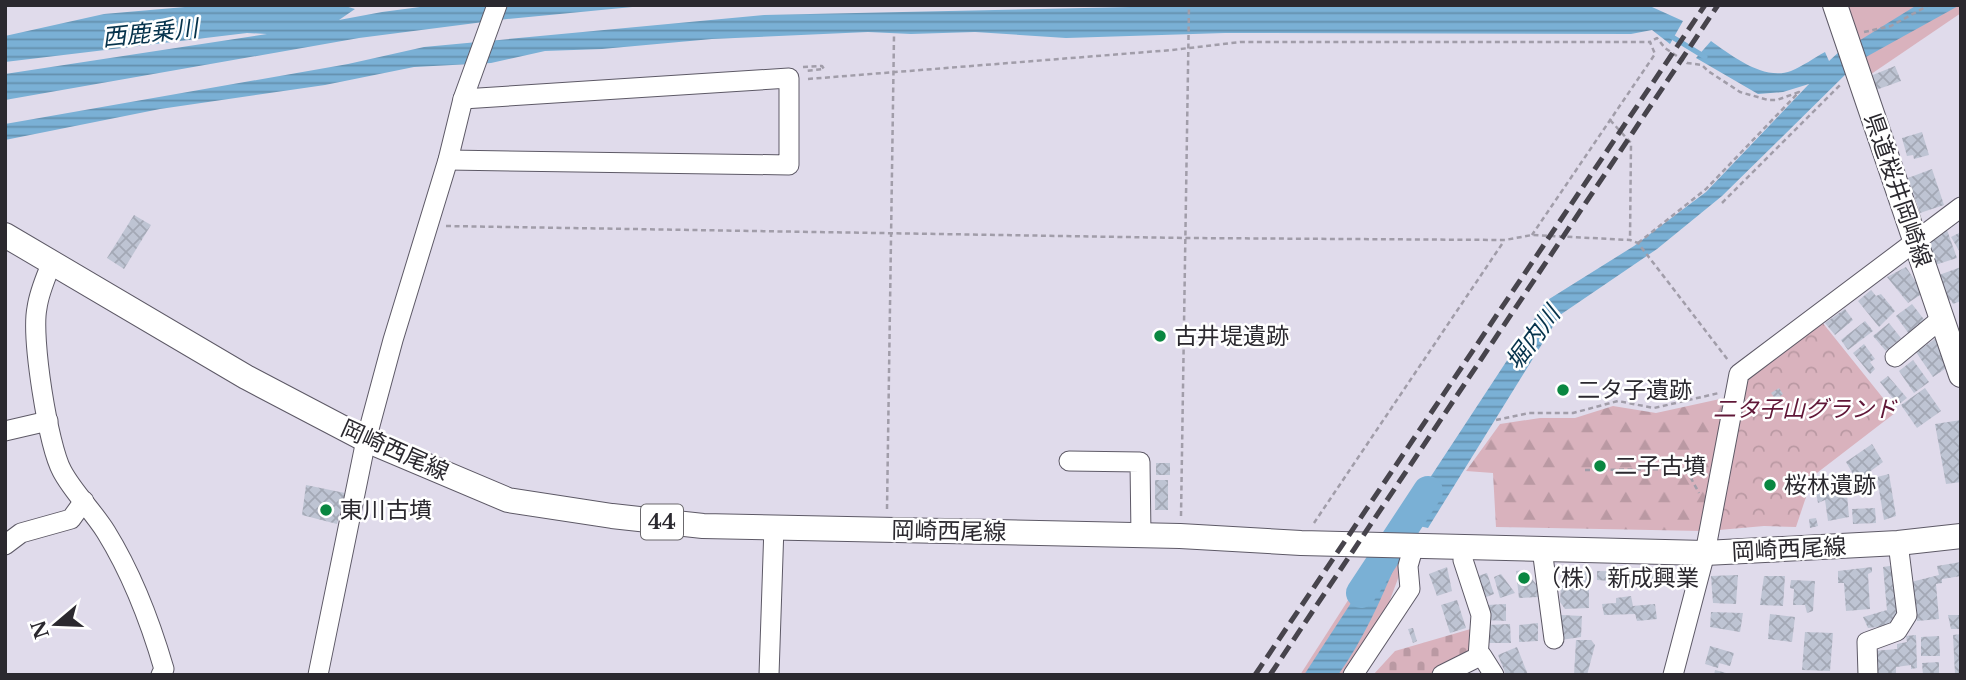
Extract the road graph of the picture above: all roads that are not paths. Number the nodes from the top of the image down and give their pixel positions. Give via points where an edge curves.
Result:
1 (497, 5) edge
2 (1835, 5) edge
3 (463, 99) junction
4 (449, 160) junction
5 (1961, 207) edge
6 (5, 235) edge
7 (1915, 240) junction
8 (52, 262) junction
9 (1942, 318) junction
10 (1895, 357) dead end
11 (1961, 375) edge
12 (48, 421) junction
13 (5, 431) edge
14 (366, 440) junction
15 (1069, 461) dead end
16 (84, 500) junction
17 (774, 526) junction
18 (1141, 536) junction
19 (1961, 536) edge
20 (1898, 543) junction
21 (5, 545) edge
22 (1399, 545) junction
23 (1465, 547) junction
24 (1542, 549) junction
25 (1705, 553) junction
26 (1554, 639) dead end
27 (1478, 657) junction
28 (161, 675) edge
29 (318, 675) edge
30 (769, 675) edge
31 (1353, 675) edge
32 (1442, 675) edge
33 (1494, 675) edge
34 (1673, 675) edge
35 (1868, 675) edge

1 - 3 street
2 - 7 main road, 県道桜井岡崎線
3 - 4 street
3 - 4 street via 798,76 789,165
4 - 14 street
5 - 7 street
6 - 8 main road, 岡崎西尾線 / 44
7 - 9 main road, 県道桜井岡崎線
7 - 25 street via 1737,381
8 - 12 street via 36,310
8 - 14 main road, 岡崎西尾線 / 44 via 246,377
9 - 10 street
9 - 11 main road, 県道桜井岡崎線
12 - 13 street
12 - 16 street via 62,471
14 - 17 main road, 岡崎西尾線 / 44 via 508,500 703,526
14 - 29 street
15 - 18 street via 1140,462
16 - 21 street via 71,519 21,533
16 - 28 street via 122,562 152,625 164,669
17 - 18 main road, 岡崎西尾線 / 44
17 - 30 street
18 - 22 main road, 岡崎西尾線 / 44
19 - 20 main road, 岡崎西尾線 / 44
20 - 25 main road, 岡崎西尾線 / 44
20 - 35 street via 1907,615 1897,631 1867,642
22 - 23 main road, 岡崎西尾線 / 44
22 - 31 street via 1408,566 1410,589
23 - 24 main road, 岡崎西尾線 / 44
23 - 27 street via 1463,560 1481,615
24 - 25 main road, 岡崎西尾線 / 44
24 - 26 street
25 - 34 street
27 - 32 street
27 - 33 street via 1482,656

